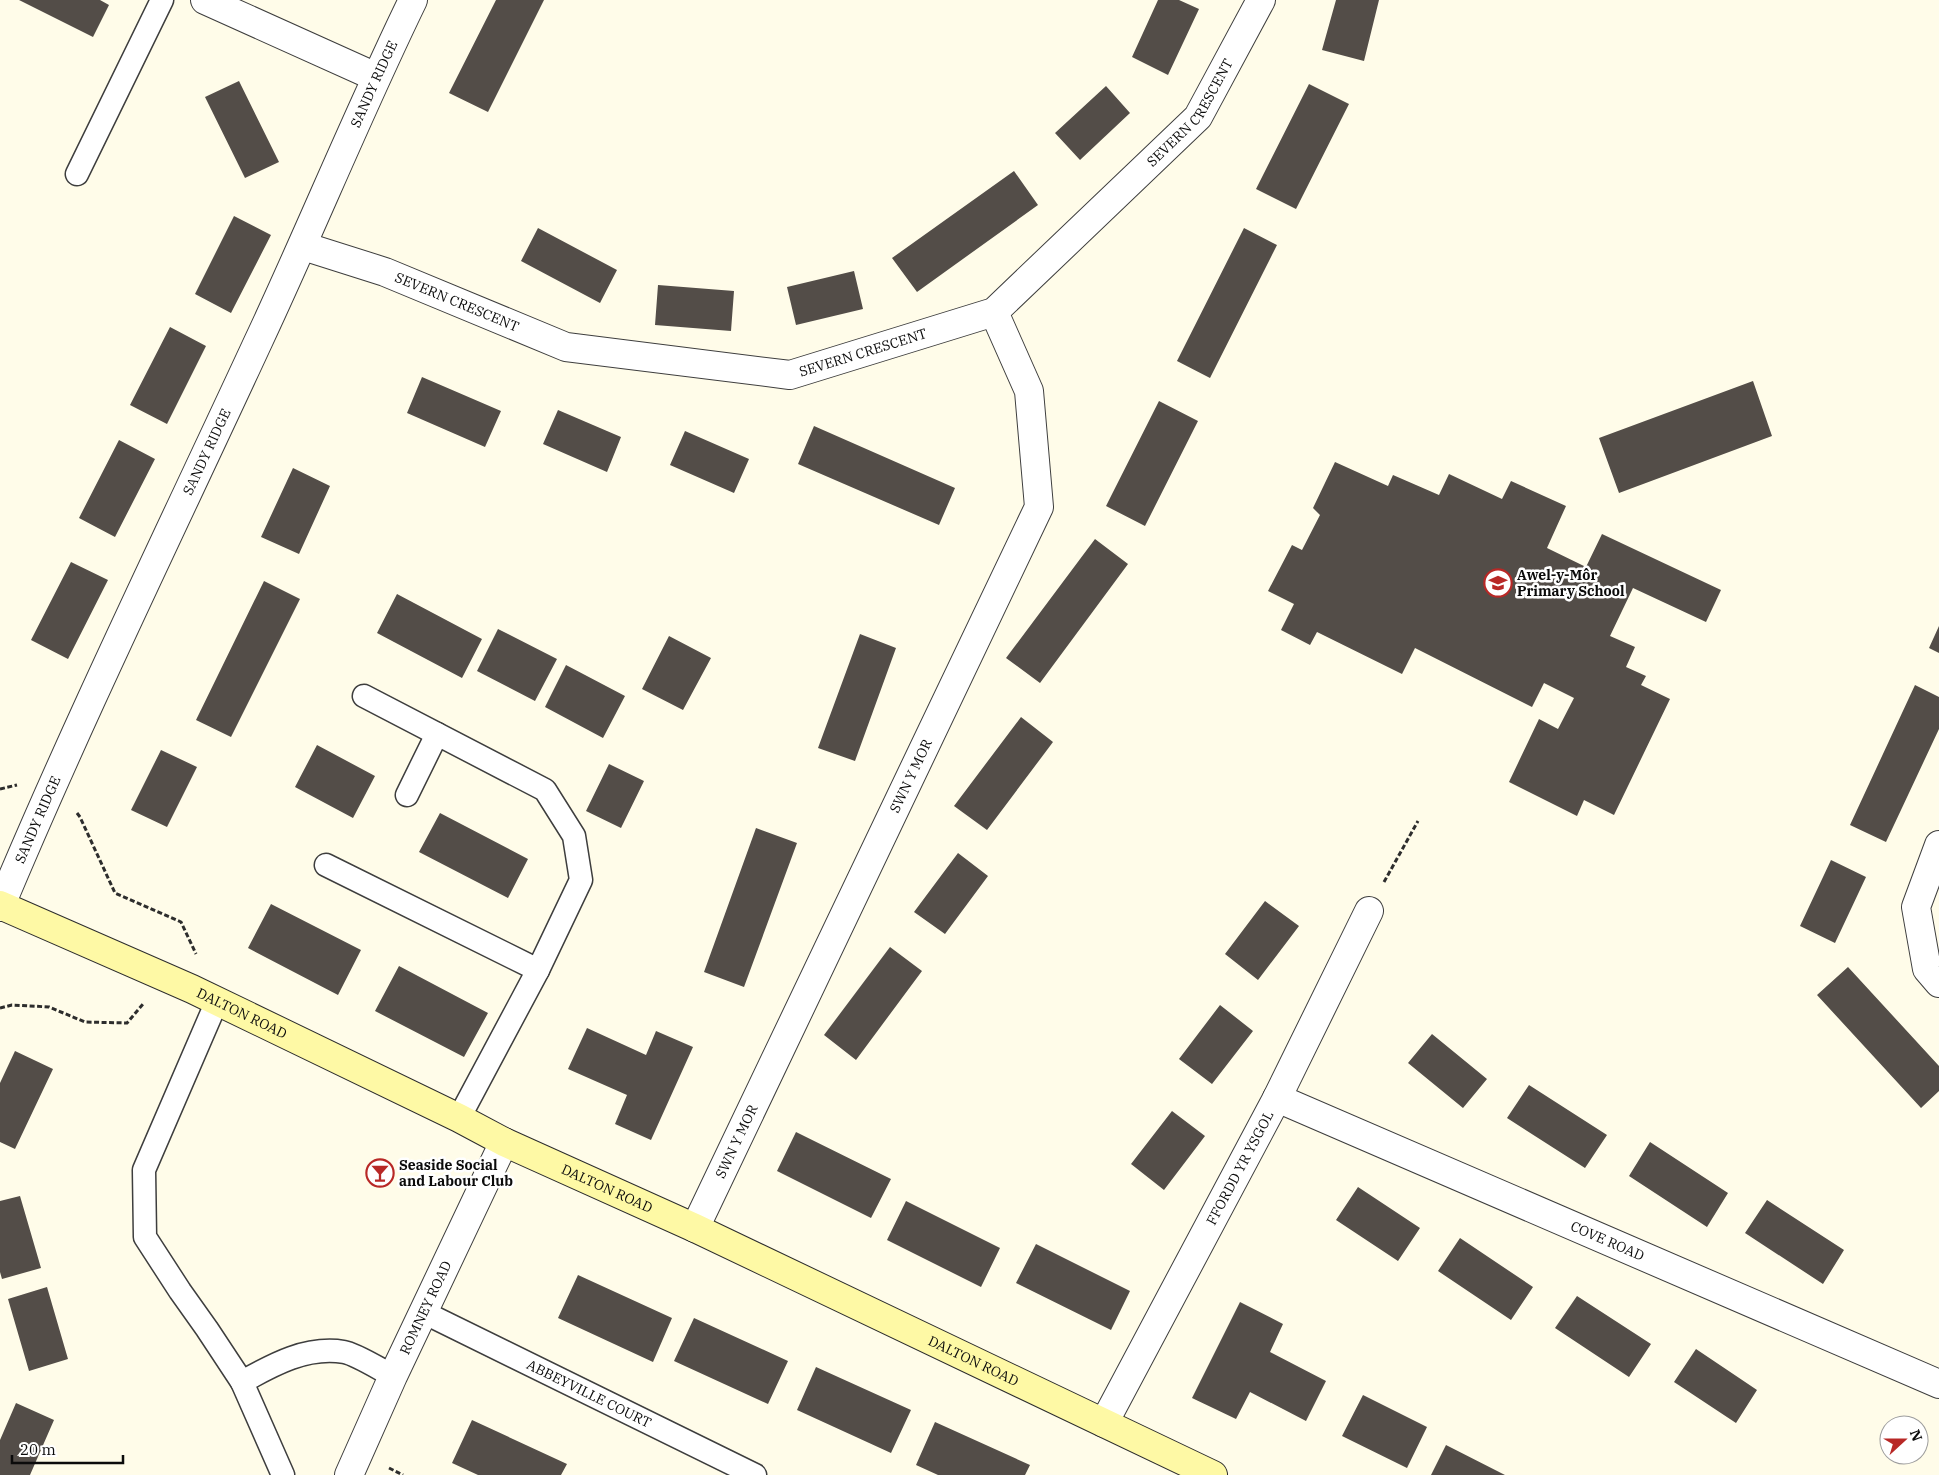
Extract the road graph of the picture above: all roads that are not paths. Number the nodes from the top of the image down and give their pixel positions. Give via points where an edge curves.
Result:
1 (162, 0) edge
2 (205, 0) edge
3 (413, 0) edge
4 (1261, 0) edge
5 (376, 77) junction
6 (78, 174) dead end
7 (303, 246) junction
8 (994, 312) junction
9 (364, 696) dead end
10 (437, 734) junction
11 (407, 795) dead end
12 (1939, 845) edge
13 (326, 866) dead end
14 (0, 906) edge
15 (1369, 911) road end
16 (538, 970) junction
17 (1939, 983) edge
18 (217, 1001) junction
19 (1277, 1098) junction
20 (459, 1118) junction
21 (504, 1142) junction
22 (695, 1228) junction
23 (423, 1312) junction
24 (393, 1376) junction
25 (242, 1382) junction
26 (1939, 1384) edge
27 (1104, 1423) junction
28 (283, 1475) edge
29 (349, 1475) edge
30 (756, 1475) edge
31 (1213, 1475) edge

1 - 6 lane
2 - 5 street
3 - 5 street, SANDY RIDGE
4 - 8 street, SEVERN CRESCENT via 1198,117
5 - 7 street, SANDY RIDGE
7 - 8 street, SEVERN CRESCENT via 385,272 566,347 790,375
7 - 14 street, SANDY RIDGE
8 - 22 street, SWN Y MOR via 1029,391 1039,507
9 - 10 lane
10 - 11 lane
10 - 16 lane via 546,790 574,836 581,880
12 - 17 street via 1916,908 1927,968
13 - 16 lane
14 - 18 street, DALTON ROAD
15 - 19 street, FFORDD YR YSGOL
16 - 20 lane
18 - 20 street, DALTON ROAD
18 - 25 lane via 144,1170 145,1237
19 - 26 street, COVE ROAD
19 - 27 street, FFORDD YR YSGOL
20 - 21 street, DALTON ROAD
21 - 22 street, DALTON ROAD
21 - 23 street, ROMNEY ROAD
22 - 27 street, DALTON ROAD
23 - 24 street, ROMNEY ROAD
23 - 30 lane, ABBEYVILLE COURT
24 - 25 lane via 346,1352 311,1352 275,1363
24 - 29 street, ROMNEY ROAD
25 - 28 lane
27 - 31 street, DALTON ROAD

